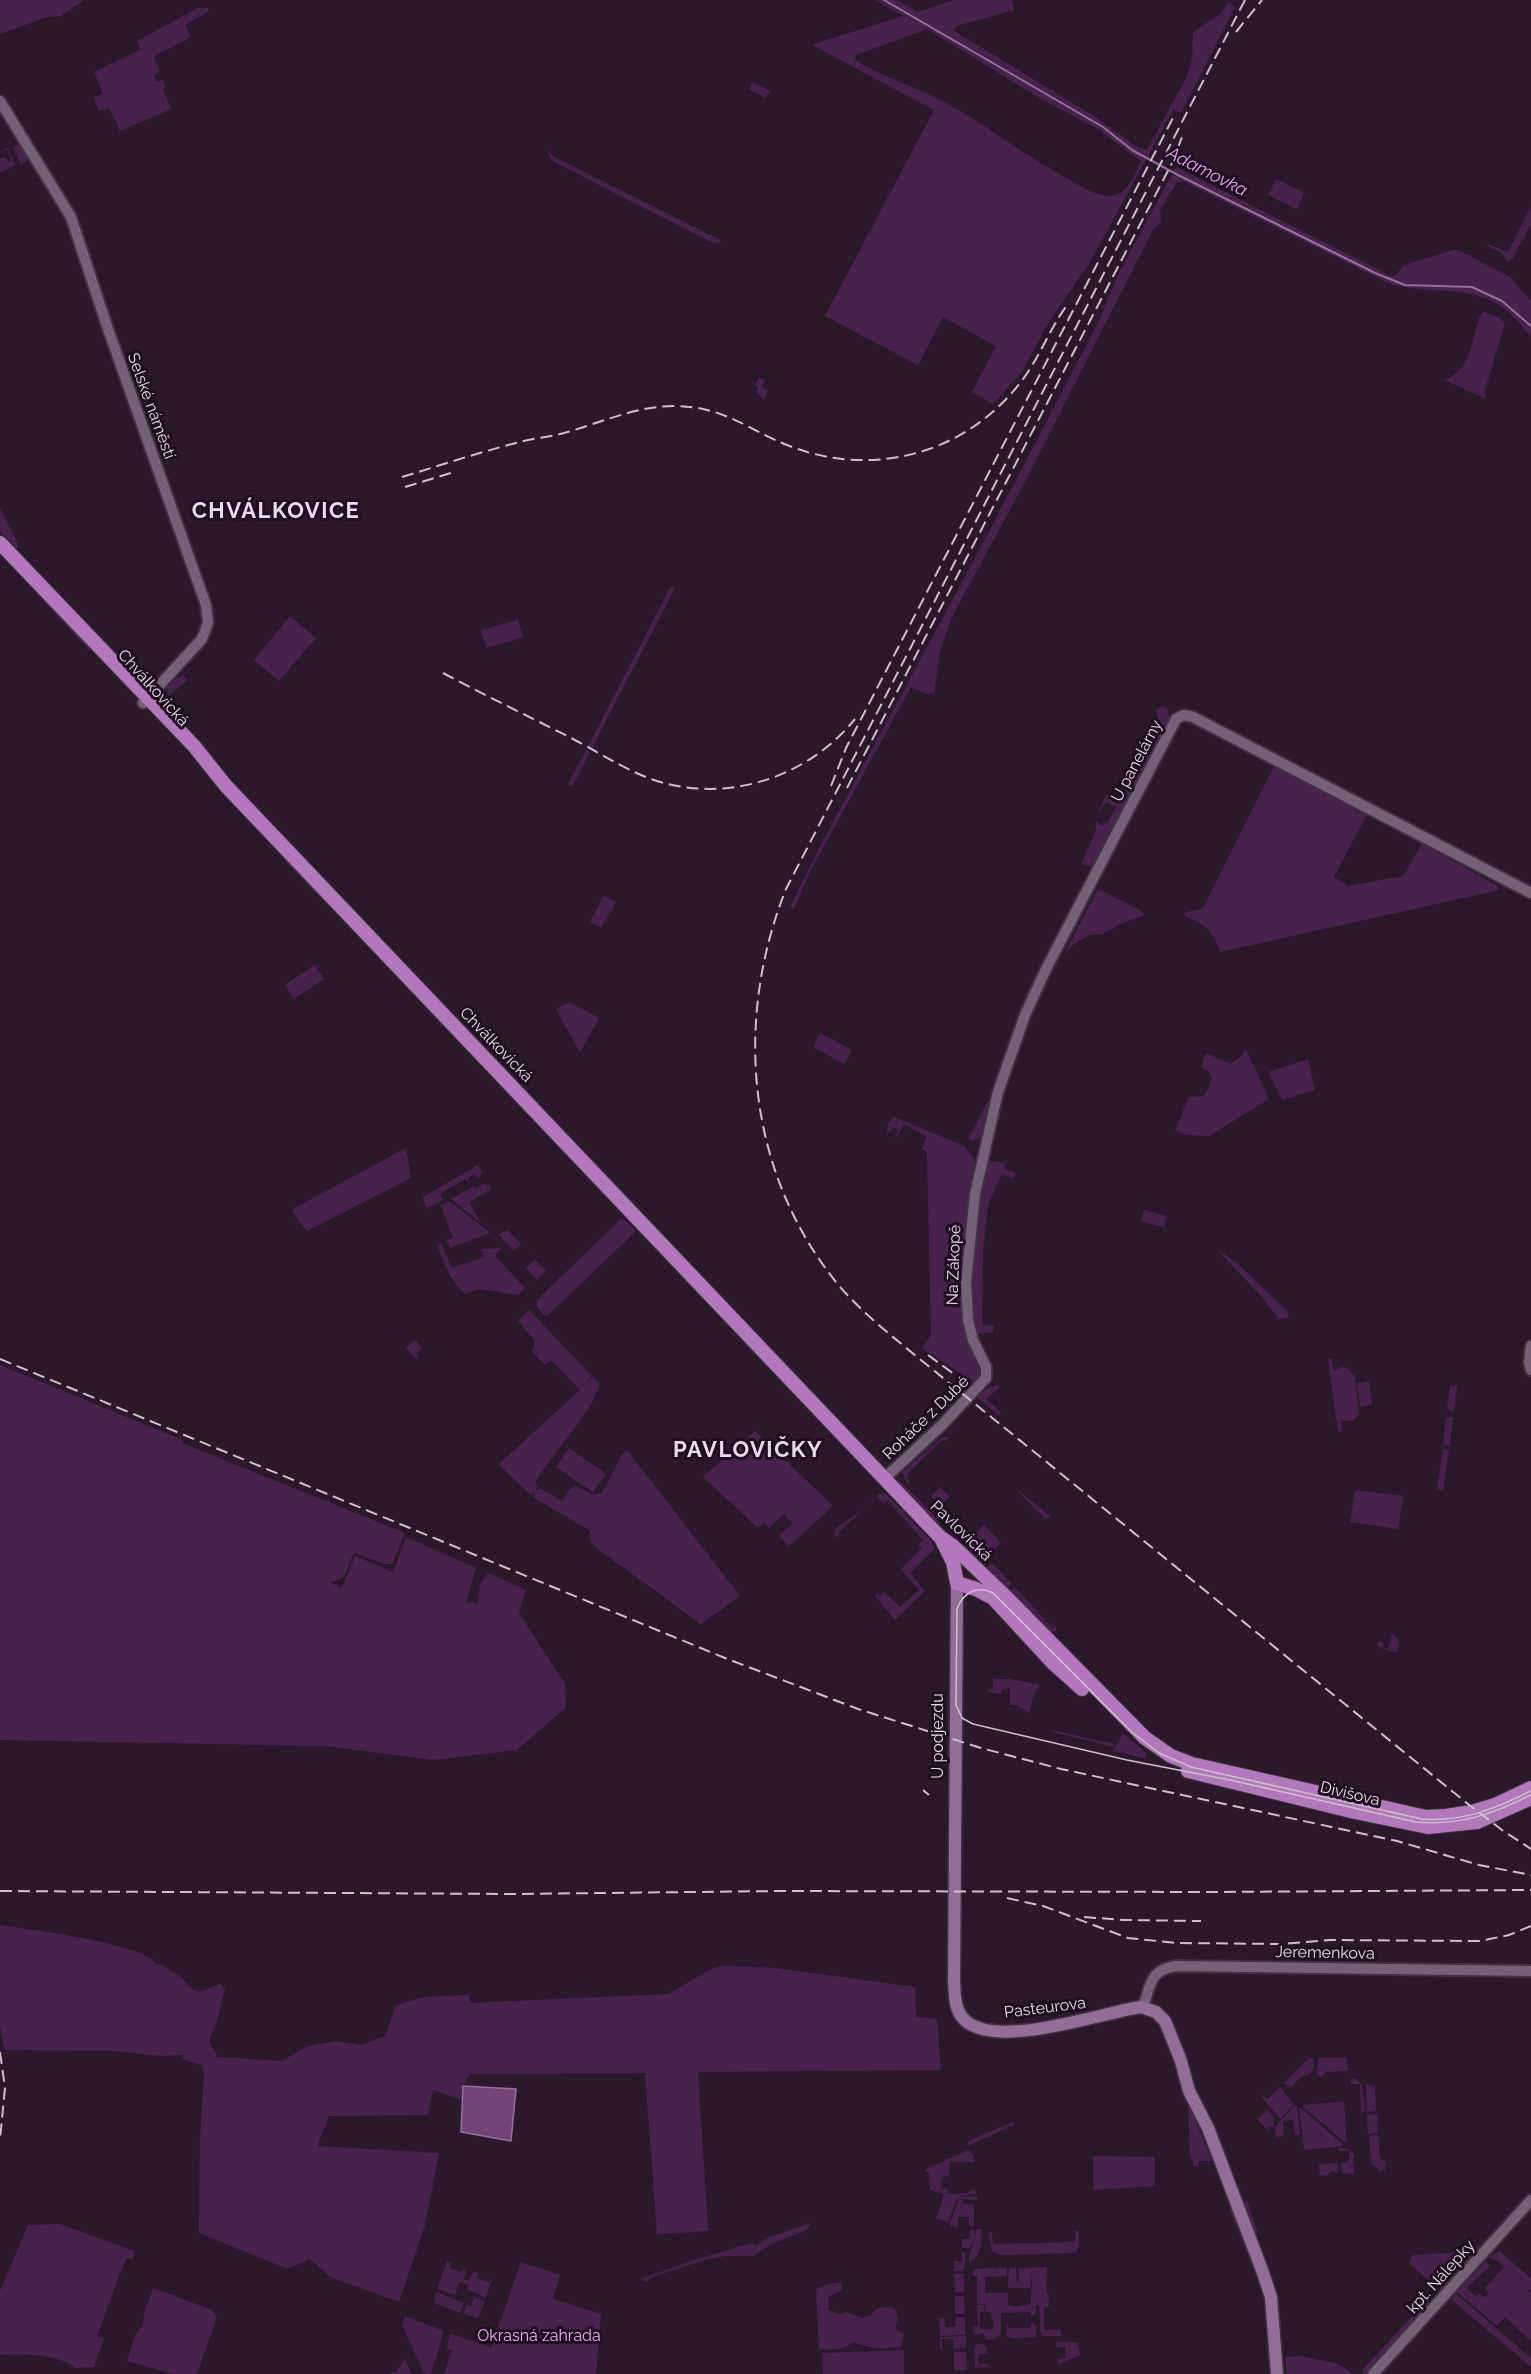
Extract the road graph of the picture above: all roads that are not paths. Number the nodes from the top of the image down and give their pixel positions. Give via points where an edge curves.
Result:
1 (0, 100) edge
2 (0, 543) edge
3 (143, 697) junction
4 (1531, 893) edge
5 (983, 1150) joint
6 (742, 1326) joint
7 (1531, 1346) edge
8 (1531, 1370) edge
9 (986, 1378) joint
10 (885, 1478) junction
11 (940, 1537) junction
12 (956, 1580) junction
13 (998, 1597) junction
14 (1163, 1756) junction
15 (1531, 1788) edge
16 (1531, 1798) edge
17 (954, 1939) joint
18 (1531, 1971) edge
19 (1143, 2007) junction
20 (1531, 2200) edge
21 (1375, 2372) edge
22 (1277, 2374) edge

1 - 3 street, Selské náměstí via 71,217 204,598 208,617 199,644 161,675
2 - 3 main road, Chválkovická
3 - 6 main road, Chválkovická via 199,751 226,786
4 - 5 street, U panelárny via 1193,717 1180,716 1172,724 1038,986 1011,1054
5 - 9 street, Na Zákopě via 971,1220 966,1302 970,1330 986,1367
6 - 10 main road, Pavlovická
7 - 8 street
9 - 10 street, Roháče z Dubé
10 - 11 main road, Pavlovická
11 - 12 main road, U podjezdu via 953,1562
11 - 13 main road, Pavlovická via 954,1547
12 - 13 main road via 975,1575
12 - 17 main road, U podjezdu
13 - 14 main road, Pavlovická
13 - 14 main road, Pavlovická via 1053,1663 1139,1744
14 - 15 main road, Divišova via 1426,1817 1488,1808
14 - 16 main road, Divišova via 1179,1768 1223,1782 1428,1827 1477,1822
17 - 19 main road, Pasteurova via 956,2002 962,2017 975,2027 1045,2028
18 - 19 street, Jeremenkova via 1176,1966 1155,1975
19 - 22 main road via 1163,2018 1269,2289
20 - 21 street, kpt. Nálepky

